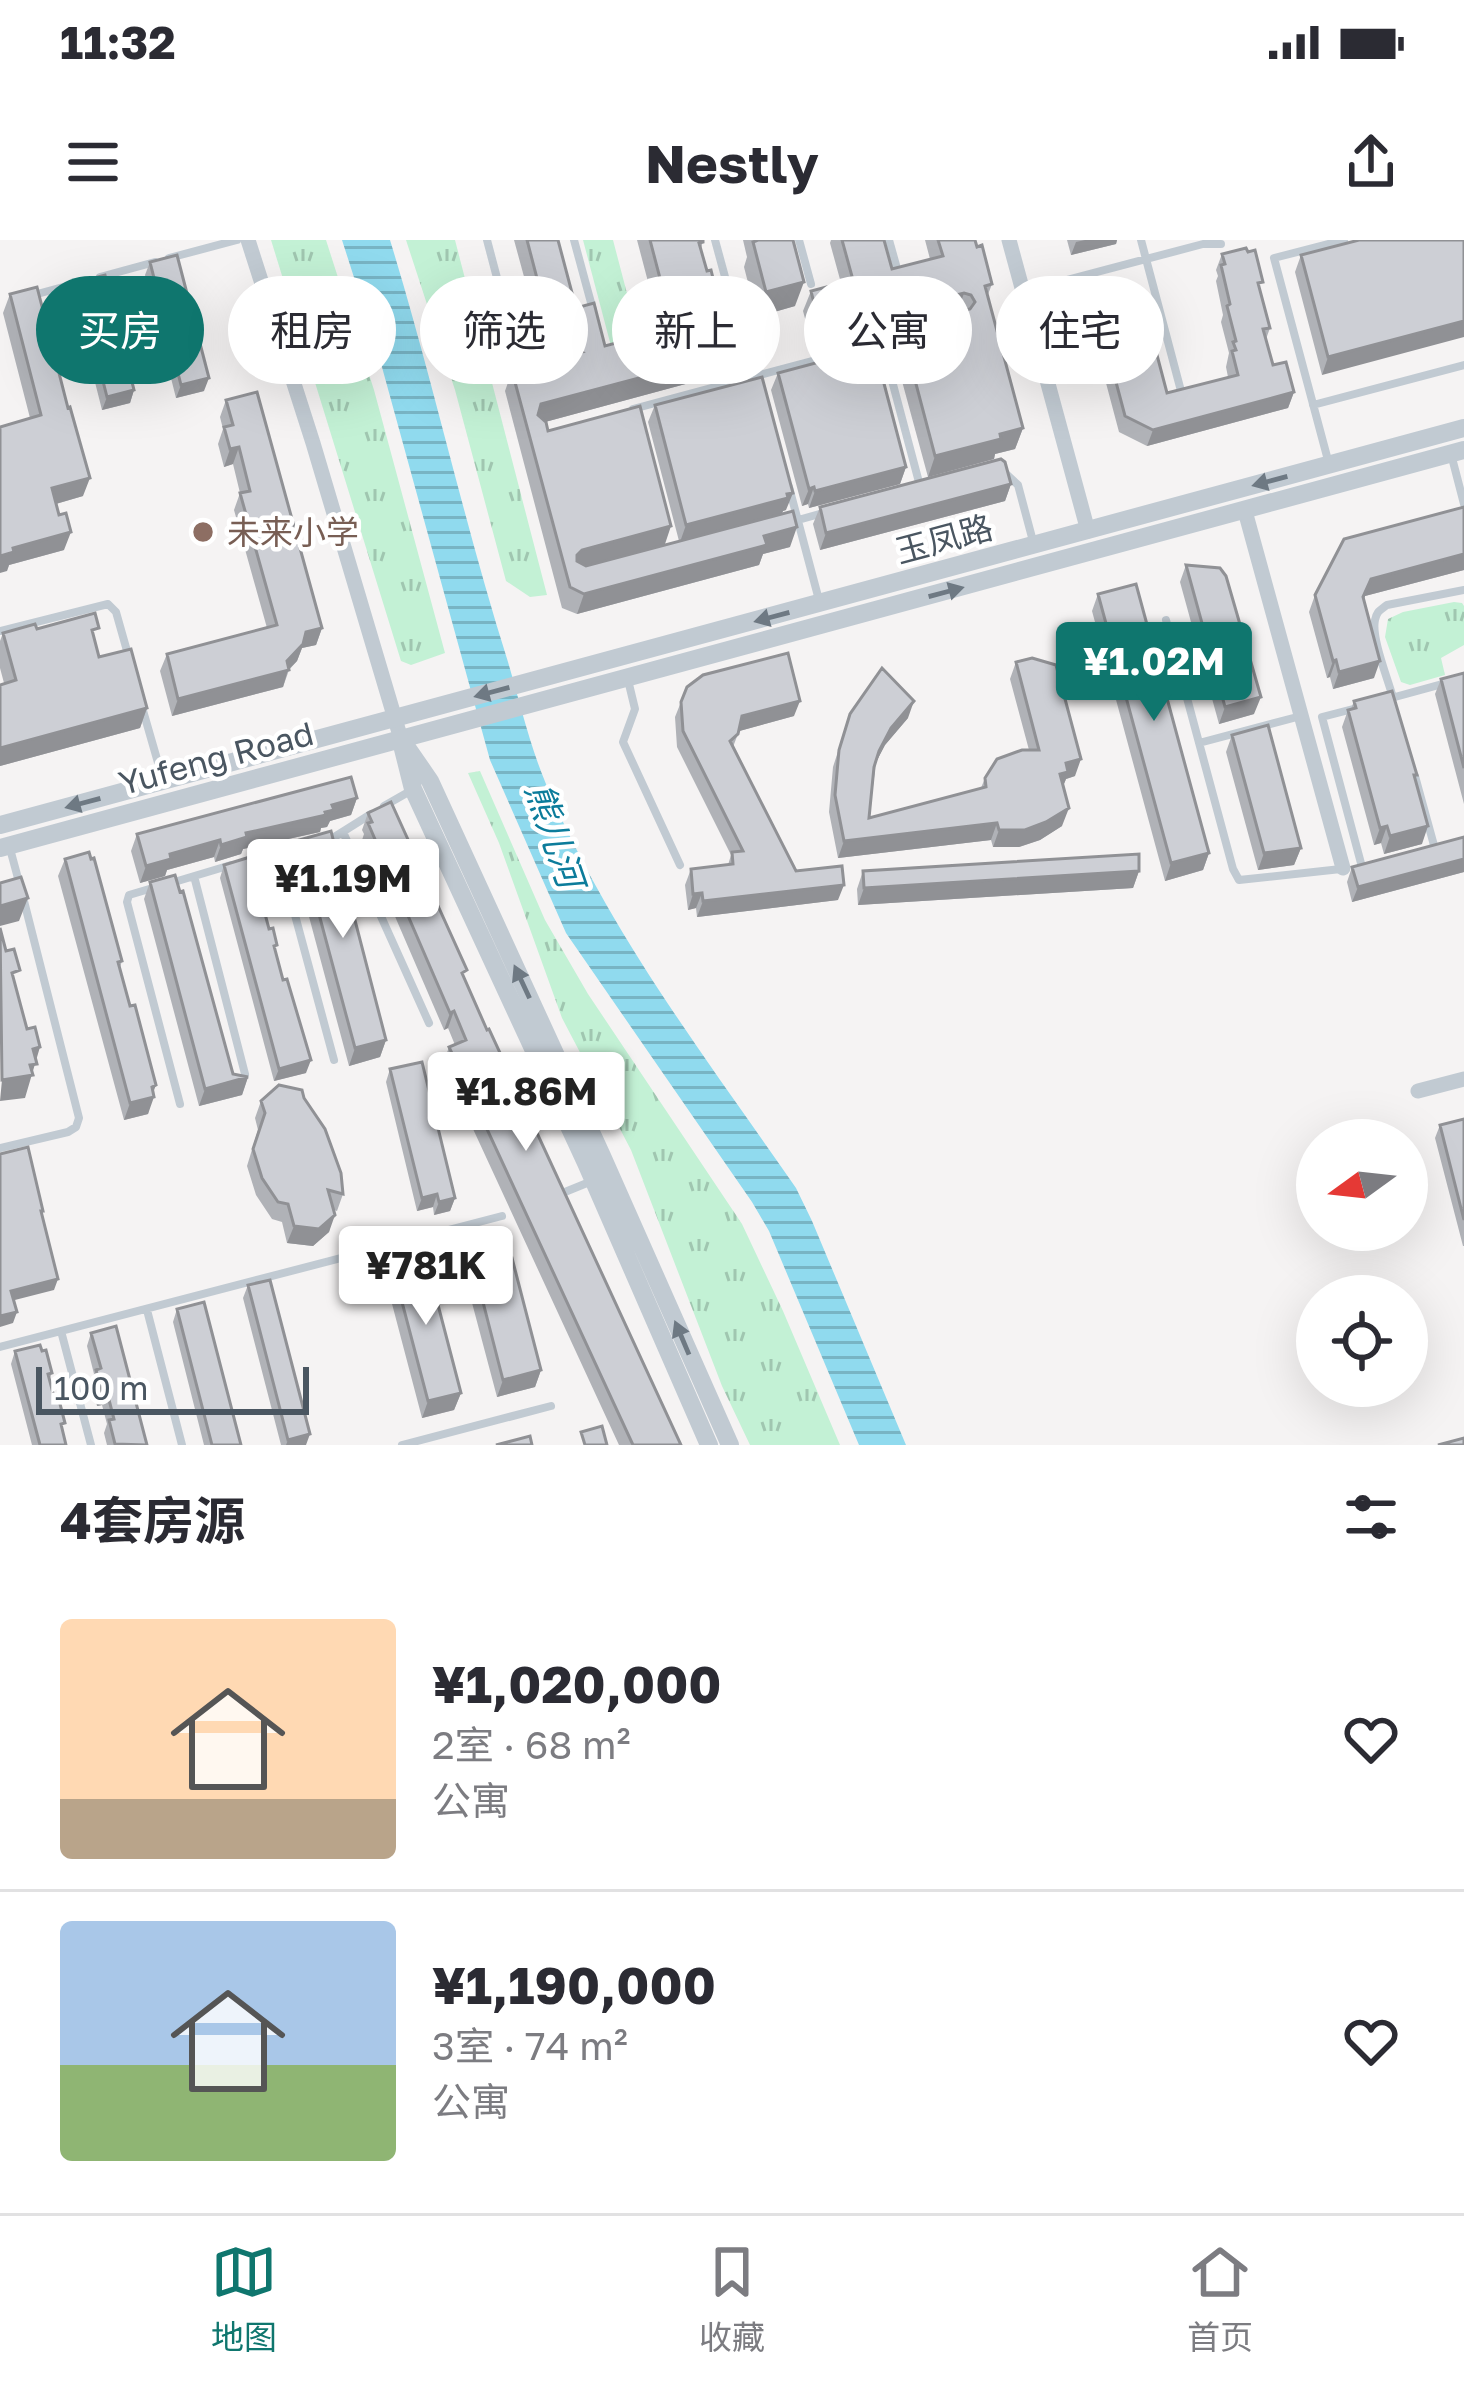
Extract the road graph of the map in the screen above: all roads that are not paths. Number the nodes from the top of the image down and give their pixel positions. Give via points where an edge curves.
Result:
1 (237, 240) edge
2 (248, 240) edge
3 (487, 240) edge
4 (574, 240) edge
5 (716, 240) edge
6 (799, 240) edge
7 (889, 240) edge
8 (1010, 240) edge
9 (1142, 240) edge
10 (1344, 240) edge
11 (1221, 244) dead end
12 (1147, 259) junction
13 (896, 265) edge
14 (496, 276) edge
15 (725, 276) edge
16 (809, 276) edge
17 (1019, 276) edge
18 (1083, 276) edge
19 (22, 298) edge
20 (594, 315) edge
21 (1464, 365) edge
22 (725, 384) edge
23 (762, 384) edge
24 (893, 384) edge
25 (1048, 384) edge
26 (1181, 392) edge
27 (765, 396) edge
28 (1313, 405) junction
29 (636, 408) junction
30 (616, 413) edge
31 (1464, 428) edge
32 (641, 429) edge
33 (1458, 452) edge
34 (1330, 465) junction
35 (998, 467) edge
36 (787, 478) edge
37 (939, 482) edge
38 (920, 487) junction
39 (900, 493) edge
40 (1464, 504) edge
41 (838, 509) edge
42 (1245, 511) junction
43 (798, 520) junction
44 (777, 525) edge
45 (1088, 531) junction
46 (1034, 546) junction
47 (1464, 590) edge
48 (820, 604) junction
49 (1166, 620) dead end
50 (0, 631) edge
51 (134, 675) edge
52 (628, 678) junction
53 (1464, 678) edge
54 (140, 696) edge
55 (1393, 698) junction
56 (1375, 702) edge
57 (440, 706) joint
58 (1357, 707) edge
59 (1301, 716) junction
60 (394, 718) junction
61 (1399, 719) edge
62 (448, 726) joint
63 (401, 739) junction
64 (1199, 743) junction
65 (1411, 762) edge
66 (163, 781) junction
67 (413, 789) junction
68 (0, 825) edge
69 (343, 832) junction
70 (1449, 845) edge
71 (5, 846) edge
72 (1435, 849) junction
73 (278, 853) junction
74 (1416, 854) edge
75 (1379, 863) edge
76 (680, 865) dead end
77 (1342, 868) joint
78 (194, 876) junction
79 (429, 1023) dead end
80 (334, 1060) dead end
81 (245, 1074) edge
82 (1464, 1079) edge
83 (1418, 1091) dead end
84 (180, 1104) dead end
85 (0, 1148) edge
86 (593, 1181) junction
87 (560, 1194) edge
88 (502, 1216) dead end
89 (147, 1310) junction
90 (61, 1331) junction
91 (0, 1347) edge
92 (551, 1406) dead end
93 (91, 1445) edge
94 (182, 1445) edge
95 (402, 1445) edge
96 (709, 1445) edge
97 (730, 1445) edge

1 - 19 lane
2 - 60 street
3 - 14 lane
4 - 20 lane
5 - 15 lane
6 - 16 lane
7 - 13 lane
8 - 17 street
9 - 12 lane
10 - 28 lane via 1274,258
11 - 12 lane
12 - 18 lane
12 - 26 lane
21 - 28 lane
22 - 29 lane
23 - 27 lane
24 - 38 lane
25 - 45 street
28 - 34 lane
29 - 30 lane
29 - 32 lane
31 - 34 street, 玉凤路
33 - 40 lane
33 - 42 street, 玉凤路
34 -> 45 street, 玉凤路
35 - 46 lane via 1018,484
36 - 43 lane
37 - 38 lane
38 - 39 lane
41 - 43 lane
52 -> 42 street, 玉凤路
42 - 59 street
43 - 44 lane
43 - 48 lane
45 - 46 street, 玉凤路
46 - 48 street, 玉凤路
47 - 55 lane via 1387,605 1375,617
48 -> 57 street, 玉凤路
49 - 64 lane
50 - 51 lane via 108,604
52 - 62 street, 玉凤路
52 - 76 lane via 635,709 622,742
53 - 55 lane
54 - 66 lane
55 - 56 lane
55 - 61 lane
57 - 60 street, Yufeng Road
58 - 75 lane via 1322,717 1361,868
59 - 64 lane
59 - 77 street
60 - 63 street
60 - 66 street, Yufeng Road
62 - 63 street, Yufeng Road
63 - 67 street
63 - 71 street, Yufeng Road
97 -> 63 street via 430,781
64 - 77 lane via 1239,880
65 - 72 lane
66 -> 68 street, Yufeng Road
67 - 69 lane
67 - 86 street
69 - 73 lane
69 - 79 lane
70 - 72 lane
71 - 85 lane via 79,1118 68,1132
72 - 74 lane
73 - 78 lane
73 - 80 lane
78 - 81 lane
78 - 84 lane via 127,902
82 - 83 street
86 - 87 lane
86 - 96 street
88 - 89 lane
89 - 90 lane
89 - 94 lane
90 - 91 lane
90 - 93 lane
92 - 95 lane

